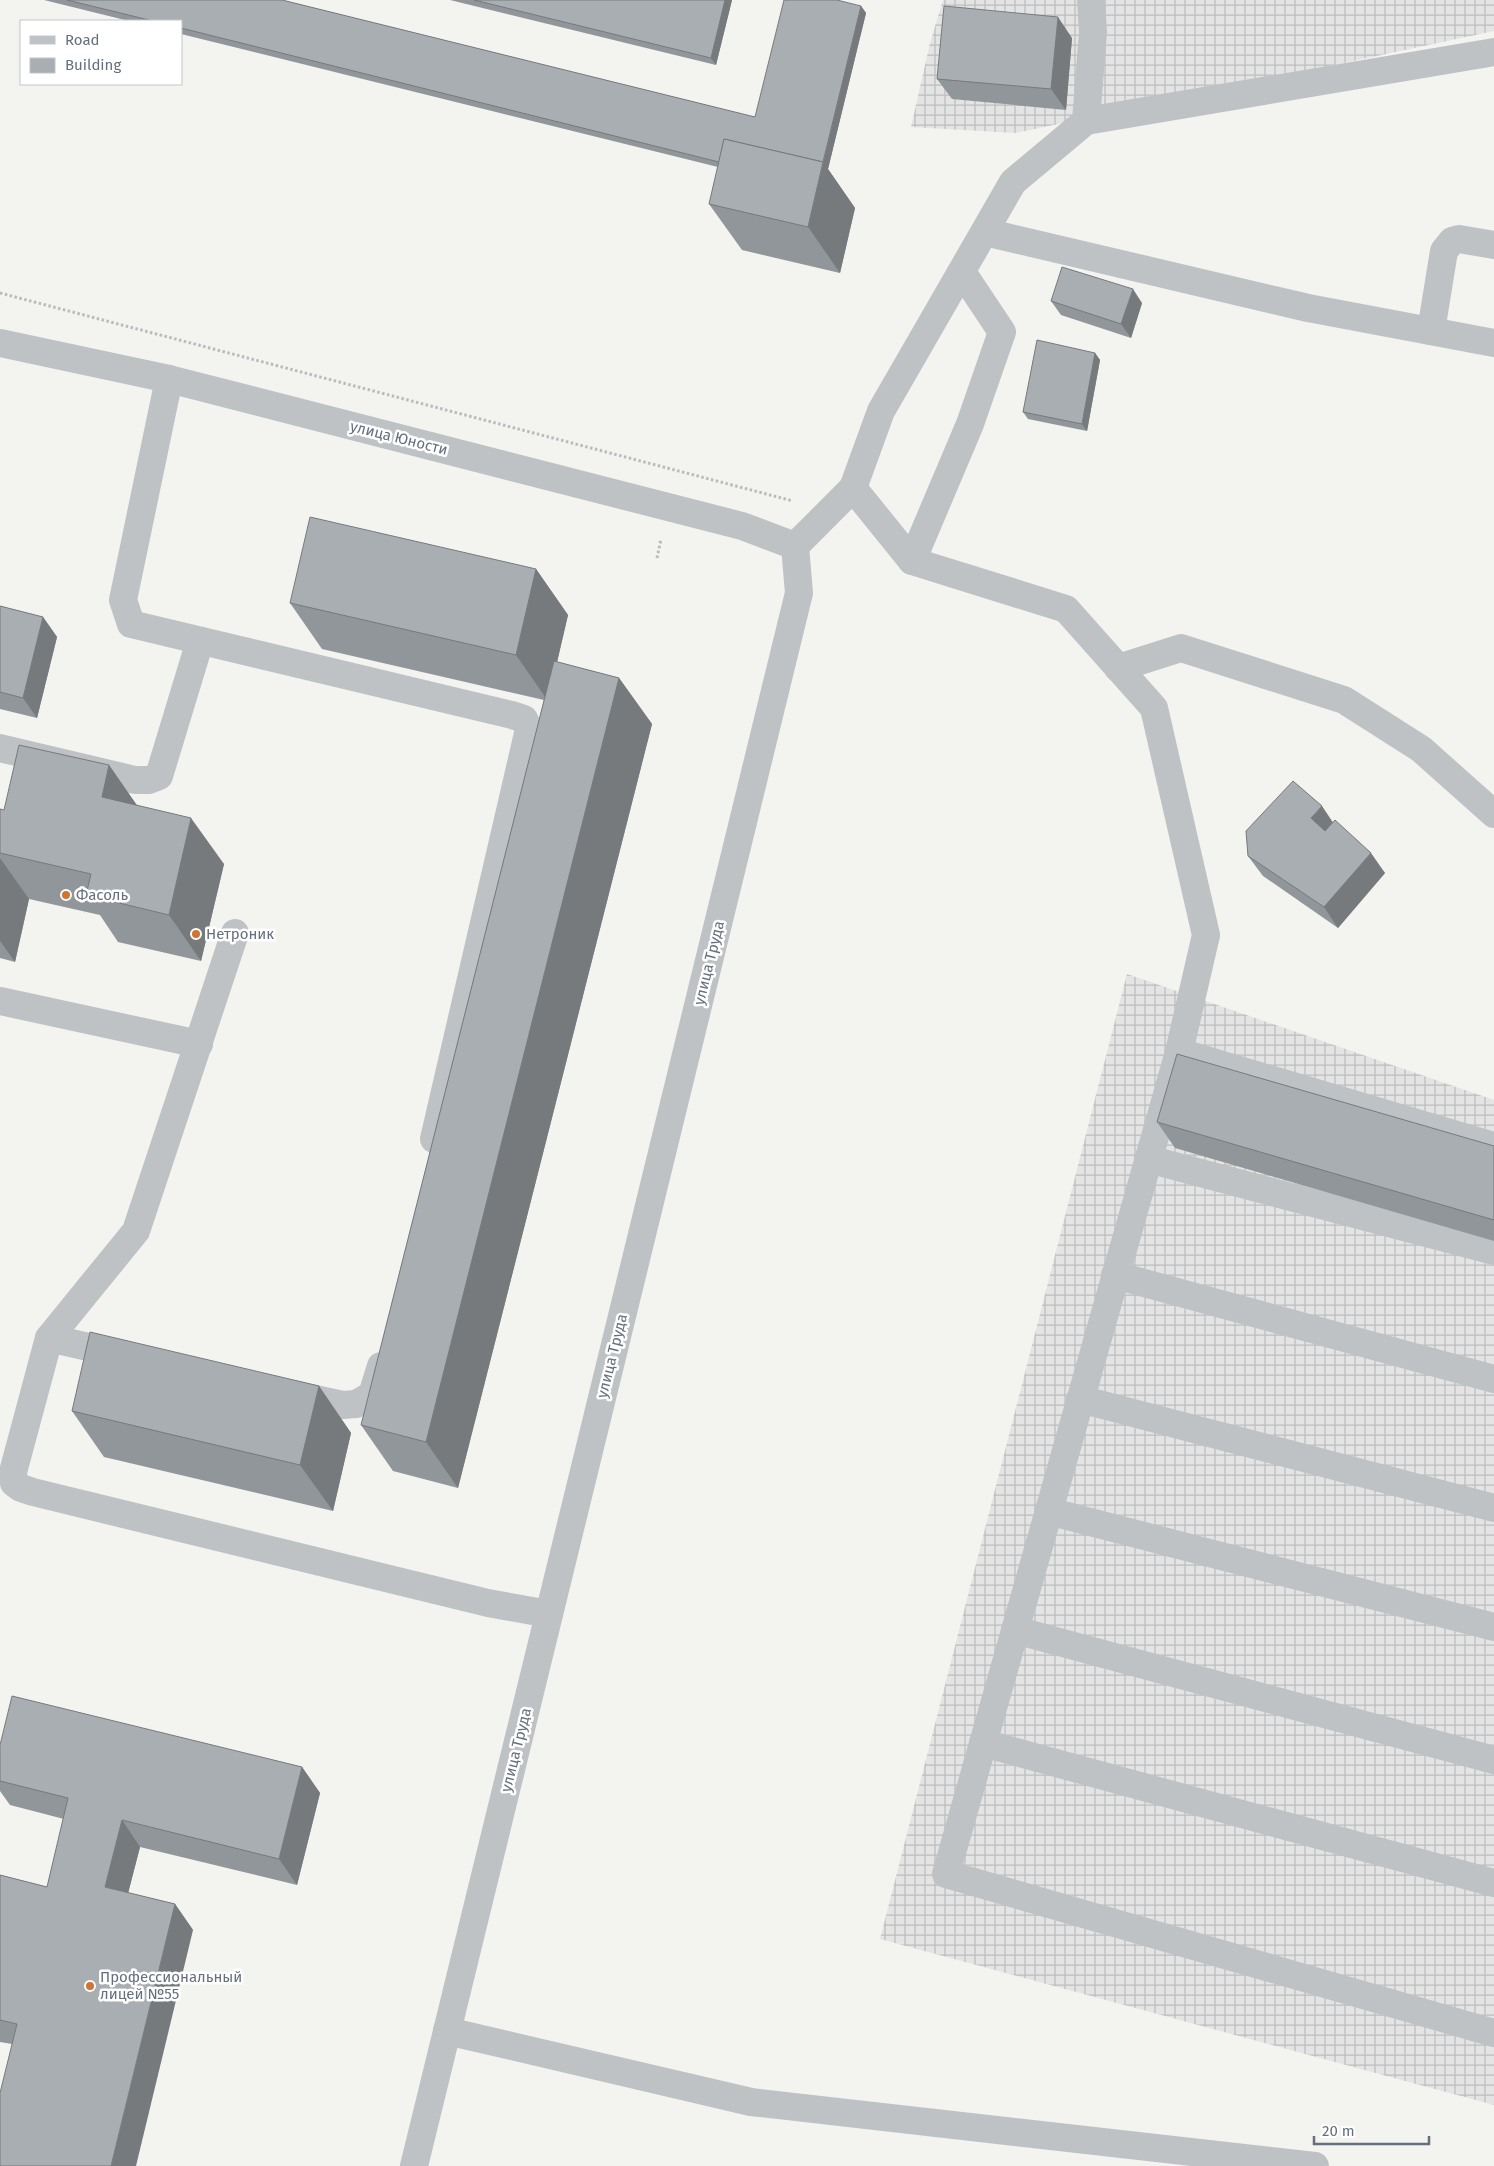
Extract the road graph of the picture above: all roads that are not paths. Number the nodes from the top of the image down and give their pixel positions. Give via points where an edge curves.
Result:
1 (1091, 0) edge
2 (1494, 52) edge
3 (1086, 121) junction
4 (985, 232) junction
5 (1494, 245) edge
6 (962, 272) junction
7 (1431, 331) junction
8 (0, 343) edge
9 (1494, 343) edge
10 (169, 379) junction
11 (853, 488) junction
12 (794, 546) junction
13 (912, 561) junction
14 (200, 641) junction
15 (1118, 668) junction
16 (0, 748) edge
17 (1493, 811) edge
18 (235, 933) dead end
19 (0, 1001) edge
20 (199, 1044) junction
21 (1178, 1052) junction
22 (1494, 1146) edge
23 (1148, 1159) junction
24 (428, 1163) edge
25 (1494, 1251) edge
26 (1115, 1275) junction
27 (49, 1338) junction
28 (386, 1346) edge
29 (144, 1360) edge
30 (1494, 1379) edge
31 (267, 1388) edge
32 (1080, 1399) junction
33 (1494, 1508) edge
34 (1048, 1511) junction
35 (550, 1614) junction
36 (1494, 1627) edge
37 (1015, 1630) junction
38 (983, 1743) junction
39 (1494, 1760) edge
40 (1494, 1883) edge
41 (448, 2031) junction
42 (1494, 2033) edge
43 (414, 2166) edge
44 (1315, 2166) edge

1 - 3 street via 1093,32
2 - 3 street
3 - 4 street via 1013,182
4 - 6 street
4 - 7 street via 1308,308
5 - 7 street via 1452,240 1444,251
6 - 11 street via 881,411
6 - 13 street via 1002,332 970,424
7 - 9 street
8 - 10 street, улица Юности
10 - 12 street, улица Юности via 742,526
10 - 14 street via 123,600 131,624
11 - 12 street
11 - 13 street
12 - 35 street, улица Труда via 799,593
13 - 15 street via 1066,609
14 - 16 street via 159,776 136,780
14 - 24 street via 512,715 524,719 529,729
15 - 17 street via 1181,648 1344,700 1421,749
15 - 21 street via 1154,708 1206,935
18 - 20 street
19 - 20 street
20 - 27 street via 136,1231
21 - 22 street
21 - 23 street
23 - 25 street
23 - 26 street
26 - 30 street
26 - 32 street
27 - 29 street
27 - 35 street via 13,1472 14,1482 21,1488 488,1603
28 - 31 street via 372,1396 356,1404 343,1405
32 - 33 street
32 - 34 street
34 - 36 street
34 - 37 street
35 - 41 street, улица Труда
37 - 38 street
37 - 39 street
38 - 40 street
38 - 42 street via 946,1874
41 - 43 street, улица Труда
41 - 44 street via 752,2102

